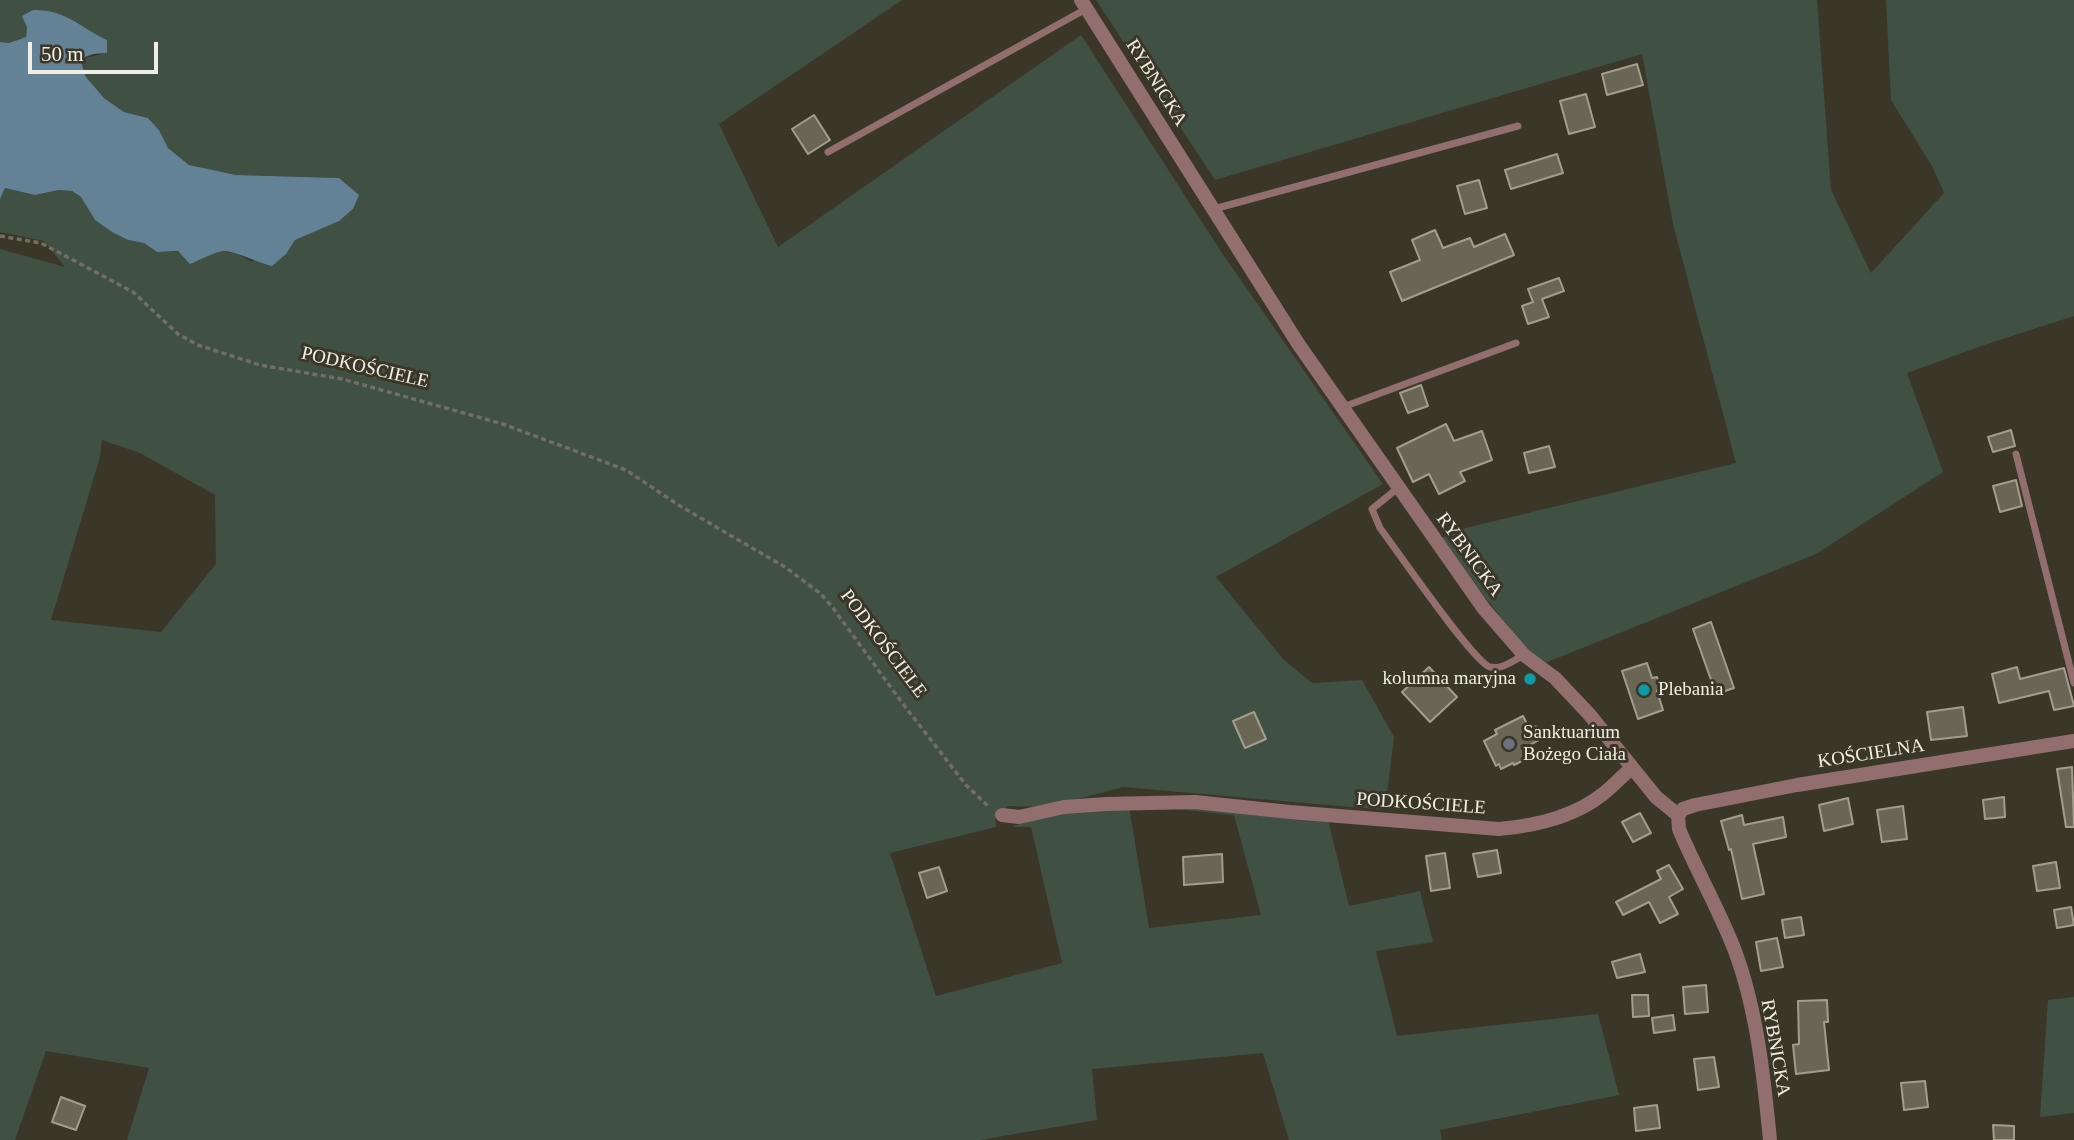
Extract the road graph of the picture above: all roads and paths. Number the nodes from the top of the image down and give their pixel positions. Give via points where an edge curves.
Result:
1 (1084, 4) edge
2 (1518, 126) dead end
3 (828, 152) dead end
4 (1213, 209) junction
5 (0, 236) edge
6 (1516, 343) dead end
7 (1342, 407) junction
8 (2016, 454) dead end
9 (1398, 488) junction
10 (1524, 655) junction
11 (2074, 683) edge
12 (2074, 741) edge
13 (1632, 768) junction
14 (1678, 814) junction
15 (1002, 815) joint
16 (1770, 1140) edge

1 - 3 lane
1 - 4 street, RYBNICKA
2 - 4 lane
4 - 7 street, RYBNICKA
5 - 15 path, PODKOŚCIELE via 41,243 133,292 178,334 198,345 260,365 342,379 503,424 626,470 821,594 966,785
6 - 7 lane
7 - 9 street, RYBNICKA
8 - 11 lane
9 - 10 street, RYBNICKA via 1484,609
9 - 10 lane via 1377,502 1373,515 1465,643 1486,666 1499,668
10 - 13 street, RYBNICKA via 1555,678
12 - 14 street, KOŚCIELNA via 1797,785 1695,804
13 - 14 street, RYBNICKA via 1656,797
13 - 15 street, PODKOŚCIELE via 1602,795 1560,817 1522,827 1479,829 1195,802 1106,804 1019,817
14 - 16 street, RYBNICKA via 1679,830 1735,952 1762,1069

